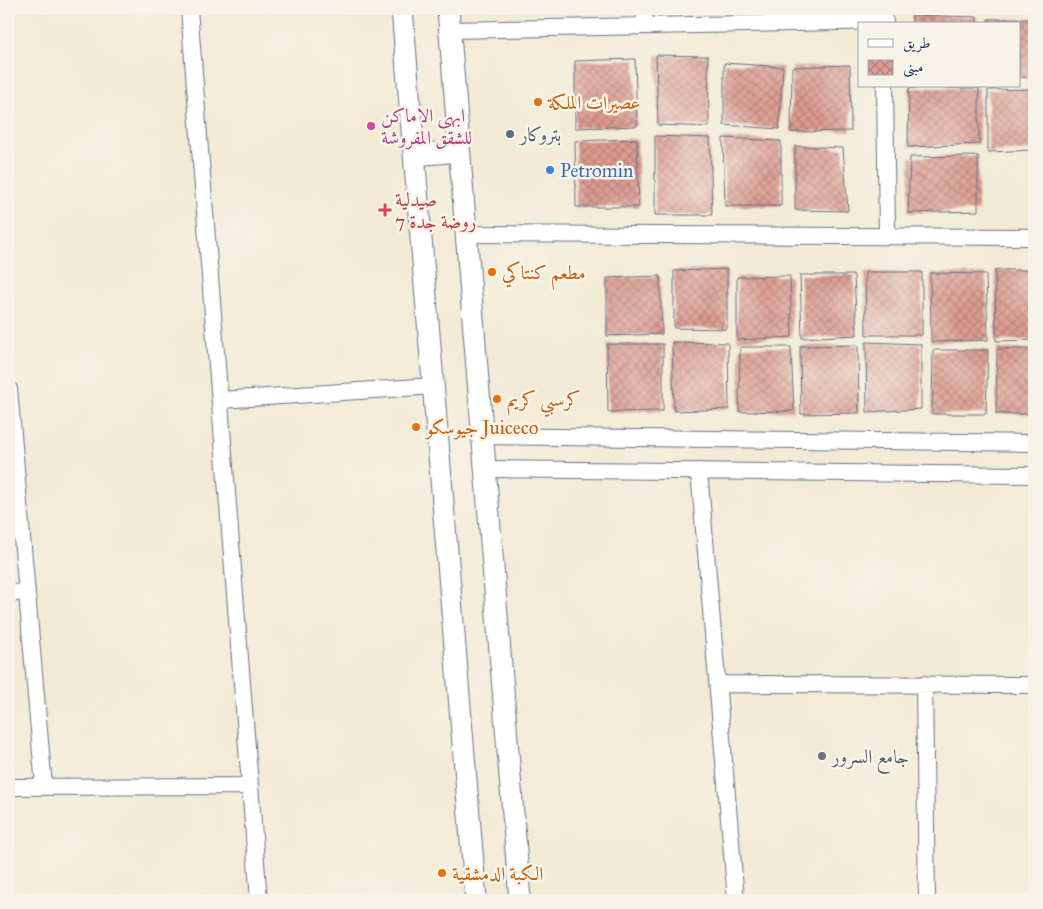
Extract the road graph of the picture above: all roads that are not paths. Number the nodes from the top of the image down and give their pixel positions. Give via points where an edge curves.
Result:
1 (189, 9) edge
2 (402, 9) edge
3 (448, 9) edge
4 (644, 9) edge
5 (885, 18) edge
6 (645, 26) junction
7 (450, 30) junction
8 (885, 88) edge
9 (460, 151) junction
10 (414, 155) junction
11 (466, 234) junction
12 (887, 236) junction
13 (1034, 237) edge
14 (434, 386) junction
15 (9, 389) edge
16 (220, 400) junction
17 (483, 436) junction
18 (1034, 443) edge
19 (485, 469) junction
20 (699, 471) junction
21 (1034, 475) edge
22 (27, 591) junction
23 (9, 594) edge
24 (718, 684) junction
25 (924, 684) junction
26 (1034, 685) edge
27 (250, 786) junction
28 (9, 787) edge
29 (44, 787) junction
30 (259, 900) edge
31 (476, 900) edge
32 (520, 900) edge
33 (736, 900) edge
34 (927, 900) edge

1 - 16 street
2 - 10 street
3 - 7 street
4 - 6 street
5 - 6 street
6 - 7 street
7 - 9 street
8 - 12 street
9 - 10 street
9 - 11 street
10 - 14 street
11 - 12 street
11 - 17 street
12 - 13 street
14 - 16 street
14 - 31 street
15 - 22 street
16 - 27 street
17 - 18 street
17 - 19 street
19 - 20 street
19 - 32 street
20 - 21 street
20 - 24 street
22 - 23 street
22 - 29 street
24 - 25 street
24 - 33 street
25 - 26 street
25 - 34 street
27 - 29 street
27 - 30 street
28 - 29 street

